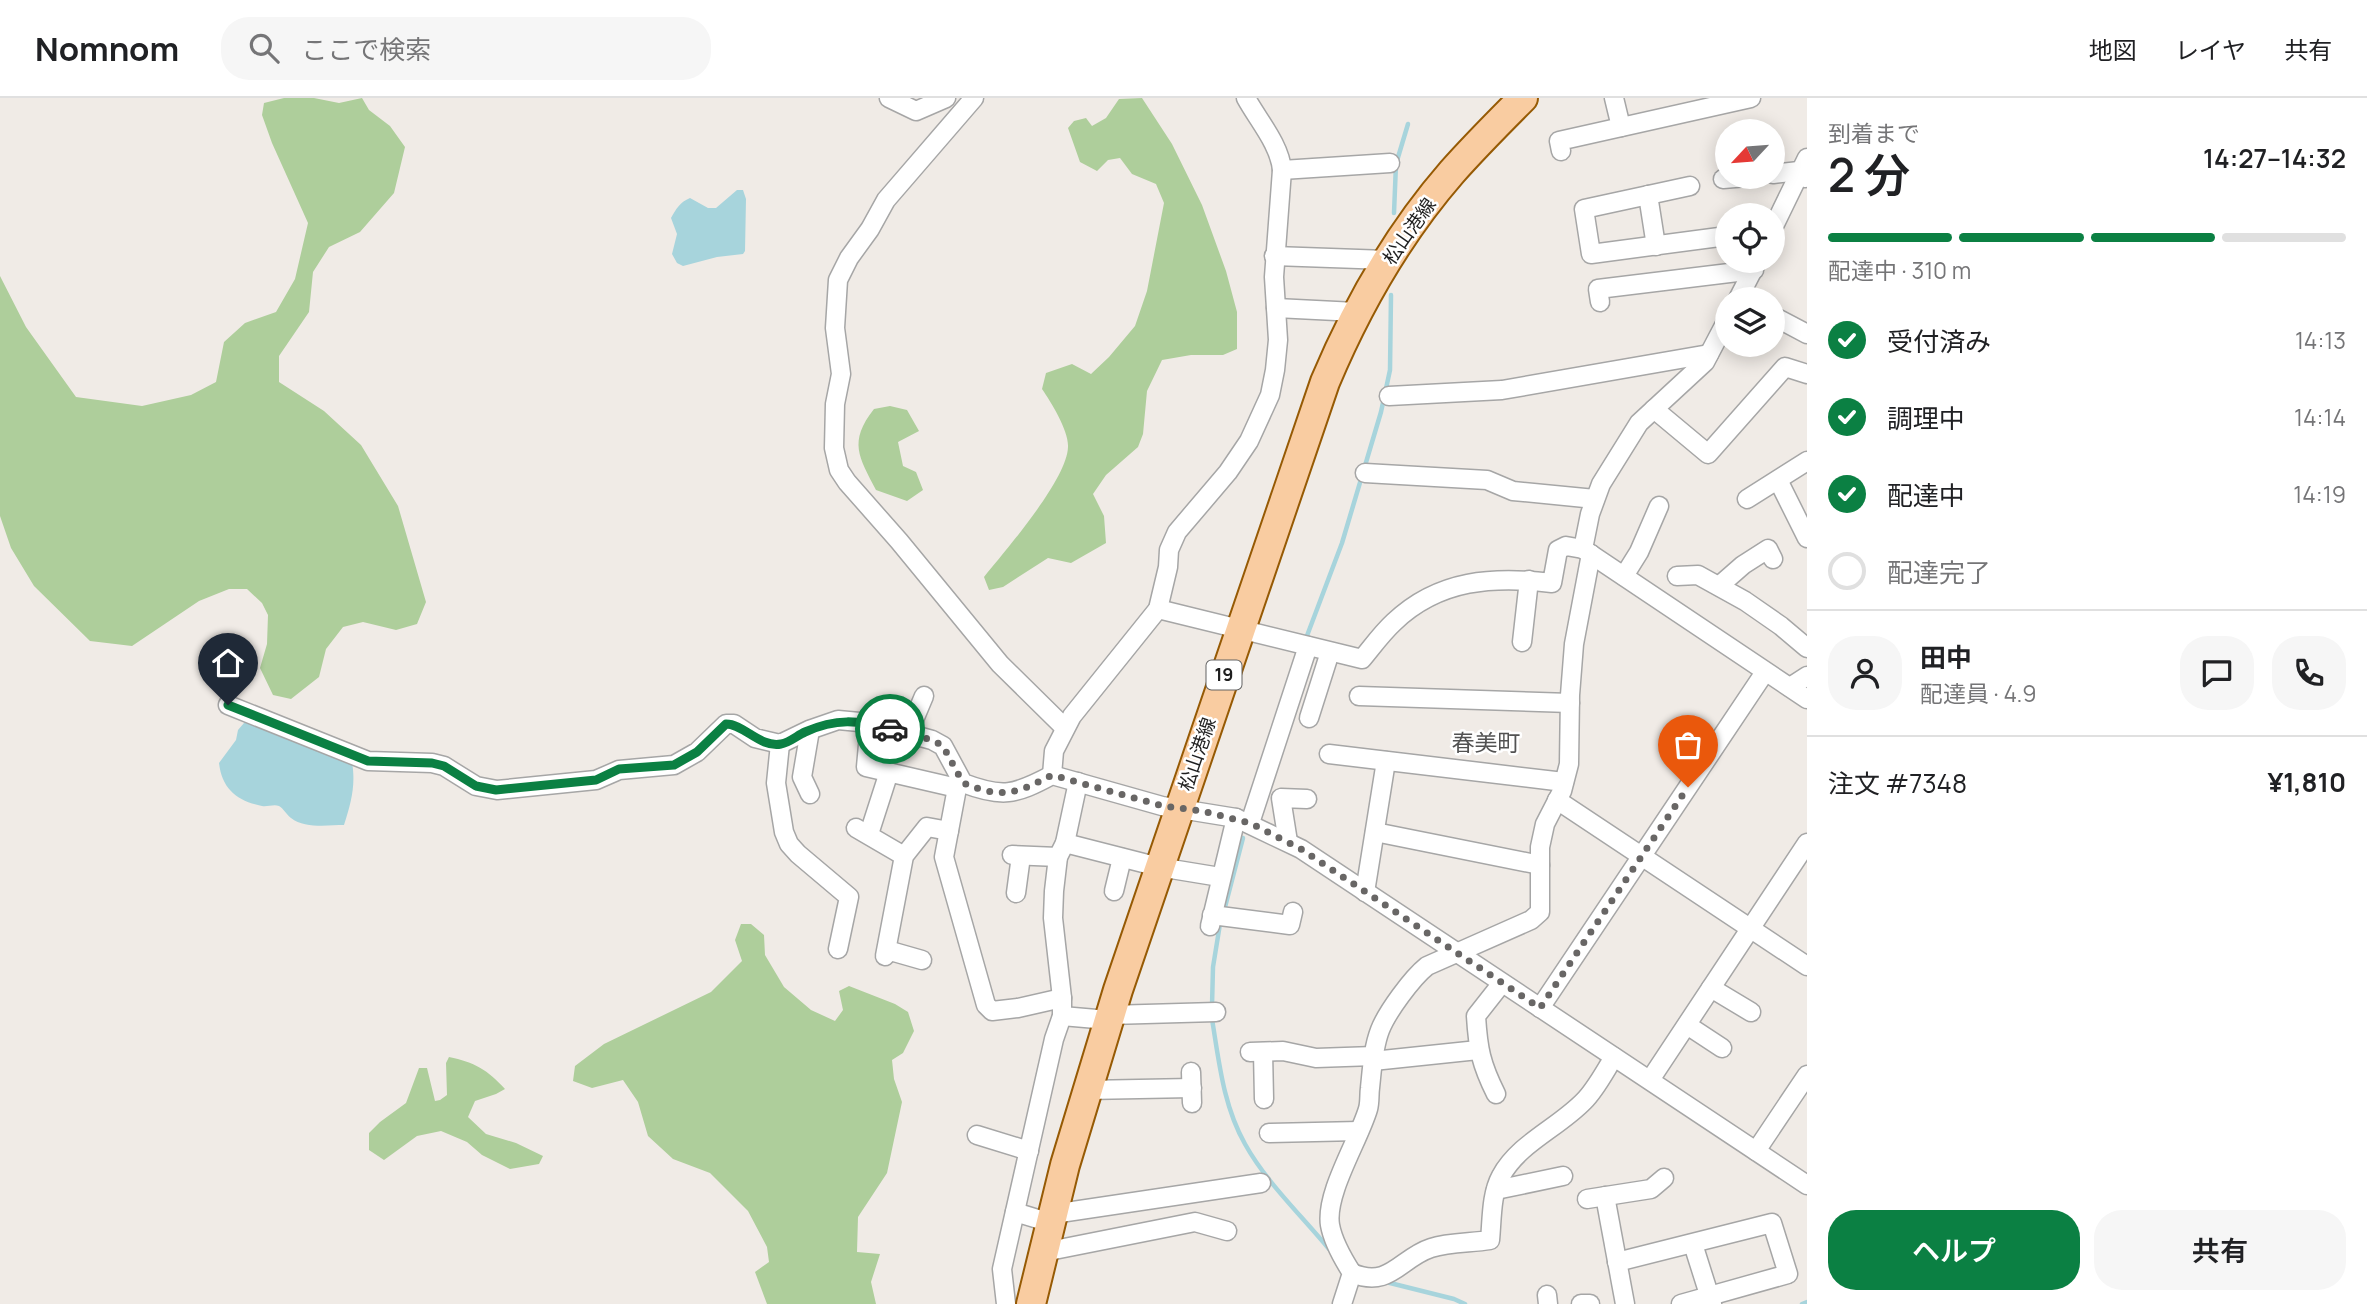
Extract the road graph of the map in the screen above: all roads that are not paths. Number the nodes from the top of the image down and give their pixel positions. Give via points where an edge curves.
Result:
1 (888, 98) edge
2 (946, 98) edge
3 (974, 98) edge
4 (1246, 98) edge
5 (1523, 98) edge
6 (1614, 98) edge
7 (1751, 98) edge
8 (1621, 127) junction
9 (1561, 151) dead end
10 (1390, 163) dead end
11 (1282, 170) junction
12 (1804, 170) edge
13 (1785, 172) edge
14 (1690, 186) dead end
15 (1648, 195) junction
16 (1785, 206) edge
17 (1715, 238) edge
18 (1657, 246) junction
19 (1274, 256) junction
20 (1387, 260) junction
21 (1715, 271) edge
22 (1600, 302) dead end
23 (1276, 308) junction
24 (1356, 312) junction
25 (1785, 322) edge
26 (1807, 334) edge
27 (1715, 343) edge
28 (1709, 354) junction
29 (1807, 374) edge
30 (1389, 396) dead end
31 (1654, 409) junction
32 (1807, 461) edge
33 (1365, 473) dead end
34 (1778, 480) junction
35 (1595, 499) junction
36 (1747, 499) dead end
37 (1800, 505) edge
38 (1659, 506) dead end
39 (1807, 538) edge
40 (1587, 551) junction
41 (1773, 559) dead end
42 (1624, 576) junction
43 (1677, 576) dead end
44 (1528, 580) junction
45 (1718, 586) junction
46 (1158, 609) junction
47 (1239, 630) junction
48 (1521, 642) dead end
49 (1308, 646) junction
50 (1807, 648) edge
51 (1330, 652) junction
52 (1765, 672) junction
53 (1807, 676) edge
54 (1790, 687) junction
55 (925, 696) dead end
56 (1359, 696) dead end
57 (1807, 699) edge
58 (1570, 703) junction
59 (228, 705) dead end
60 (1309, 718) dead end
61 (870, 723) junction
62 (1065, 728) junction
63 (810, 730) junction
64 (908, 734) junction
65 (780, 744) junction
66 (1329, 754) dead end
67 (1386, 761) junction
68 (889, 772) junction
69 (1052, 775) junction
70 (1078, 782) junction
71 (1564, 782) junction
72 (960, 785) junction
73 (810, 794) dead end
74 (1307, 799) dead end
75 (1557, 800) junction
76 (1179, 808) junction
77 (1243, 820) junction
78 (949, 831) junction
79 (1375, 832) junction
80 (1288, 842) junction
81 (1807, 843) edge
82 (1062, 850) junction
83 (904, 856) junction
84 (1642, 856) junction
85 (1122, 858) junction
86 (1540, 865) junction
87 (1159, 867) junction
88 (1220, 877) junction
89 (1114, 891) dead end
90 (1365, 892) junction
91 (1016, 893) dead end
92 (1293, 912) dead end
93 (1751, 928) junction
94 (838, 948) dead end
95 (1455, 952) junction
96 (922, 960) dead end
97 (1807, 966) edge
98 (1502, 983) junction
99 (1711, 988) junction
100 (1062, 1007) junction
101 (1540, 1008) junction
102 (1216, 1012) dead end
103 (1751, 1012) dead end
104 (1118, 1016) junction
105 (1687, 1025) junction
106 (1137, 1033) dead end
107 (1722, 1048) dead end
108 (1478, 1050) junction
109 (1614, 1057) junction
110 (1374, 1058) junction
111 (1807, 1075) edge
112 (1650, 1080) junction
113 (1192, 1088) dead end
114 (1086, 1090) junction
115 (1496, 1094) dead end
116 (1264, 1099) dead end
117 (1272, 1129) dead end
118 (1359, 1131) junction
119 (977, 1135) dead end
120 (1029, 1151) junction
121 (1756, 1151) junction
122 (1563, 1176) dead end
123 (1664, 1178) dead end
124 (1261, 1182) dead end
125 (1807, 1185) edge
126 (1496, 1190) junction
127 (1015, 1212) junction
128 (1052, 1218) junction
129 (1227, 1231) dead end
130 (1693, 1244) junction
131 (1617, 1262) junction
132 (1002, 1269) junction
133 (1352, 1273) junction
134 (1038, 1278) edge
135 (1711, 1301) edge
136 (1006, 1304) edge
137 (1342, 1304) edge
138 (1581, 1304) edge
139 (1590, 1304) edge
140 (1625, 1304) edge
141 (1681, 1304) edge

1 - 2 street via 916,111
3 - 62 street via 886,200 838,280 835,328 841,374 834,448 847,482 1000,664
4 - 11 street via 1275,148
5 - 20 main road, 松山港線 / 19 via 1451,172
6 - 8 street
7 - 8 street
8 - 9 street via 1559,141
10 - 11 street
11 - 19 street
12 - 13 street
12 - 16 street
14 - 15 street
15 - 18 street
15 - 18 street via 1584,209 1591,254
17 - 18 street
19 - 20 street
19 - 23 street
20 - 24 main road, 松山港線 / 19
21 - 22 street via 1598,289
23 - 24 street
23 - 46 street via 1275,370 1261,418 1228,472 1177,532
24 - 47 main road, 松山港線 / 19 via 1325,382
25 - 26 street
27 - 28 street
28 - 30 street via 1502,390
28 - 31 street
29 - 31 street via 1785,367 1708,454
31 - 35 street via 1639,423
32 - 34 street
33 - 35 street via 1487,480 1513,491
34 - 36 street
34 - 37 street
35 - 40 street
37 - 39 street
38 - 42 street
40 - 42 street
40 - 44 street via 1566,546 1558,550 1552,583
40 - 58 street
41 - 45 street via 1768,549
42 - 52 street
43 - 45 street via 1698,575
44 - 48 street
44 - 51 street via 1453,586 1394,622 1362,659
45 - 50 street via 1781,625
46 - 47 street
46 - 62 street
47 - 49 street
47 - 76 main road, 松山港線 / 19
49 - 51 street
49 - 77 street
51 - 60 street
52 - 54 street
52 - 84 street
53 - 54 street
54 - 57 street
55 - 64 street
56 - 58 street
58 - 71 street via 1569,764
59 - 65 street via 368,761 432,763 476,786 496,790 596,780 619,769 674,765 697,752 726,724
61 - 63 street via 838,720
61 - 64 street
61 - 68 street via 866,767
62 - 69 street via 1054,751
63 - 65 street
63 - 73 street via 802,777
64 - 72 street via 943,746
65 - 94 street via 776,783 789,844 849,897
66 - 67 street
67 - 71 street
67 - 79 street
68 - 72 street
68 - 83 street via 863,831
69 - 70 street
69 - 72 street via 1011,793
70 - 76 street
70 - 82 street
71 - 75 street
72 - 78 street
74 - 80 street via 1281,798
75 - 84 street
75 - 86 street via 1545,824
76 - 77 street
76 - 87 main road, 松山港線 / 19
77 - 80 street
77 - 88 street
78 - 83 street via 927,827
78 - 100 street via 944,857 986,1005 992,1011
79 - 86 street
79 - 90 street
80 - 90 street
81 - 93 street
82 - 85 street
82 - 91 street via 1016,856
82 - 100 street via 1053,918
83 - 96 street via 886,953
84 - 93 street
84 - 101 street
85 - 87 street
85 - 89 street
86 - 95 street via 1540,912
87 - 88 street
87 - 104 main road, 松山港線 / 19
88 - 92 street via 1211,921 1290,925
90 - 95 street
93 - 97 street
93 - 99 street
95 - 98 street
95 - 110 street via 1419,973 1390,1010
98 - 101 street
98 - 108 street via 1476,1016
99 - 103 street
99 - 105 street
100 - 104 street
100 - 120 street
101 - 109 street
102 - 104 street
104 - 106 street
104 - 114 main road, 松山港線 / 19
105 - 107 street
105 - 112 street
108 - 110 street
108 - 115 street
109 - 112 street
109 - 126 street via 1585,1100 1521,1150
110 - 116 street via 1257,1052
110 - 118 street via 1369,1107
111 - 121 street
112 - 121 street
113 - 114 street
114 - 128 main road, 松山港線 / 19
117 - 118 street
118 - 133 street via 1330,1209 1333,1234
119 - 120 street
120 - 127 street
121 - 125 street
122 - 126 street
123 - 131 street via 1651,1189 1596,1197
124 - 128 street
126 - 133 street via 1490,1240 1426,1249 1386,1275 1364,1278
127 - 128 street
127 - 132 street
128 - 134 main road, 松山港線 / 19
129 - 134 street via 1195,1222
130 - 131 street
130 - 135 street
130 - 135 street via 1772,1223 1776,1235 1788,1274
131 - 140 street
132 - 134 street
132 - 136 street
133 - 137 street
135 - 141 street
138 - 139 street

